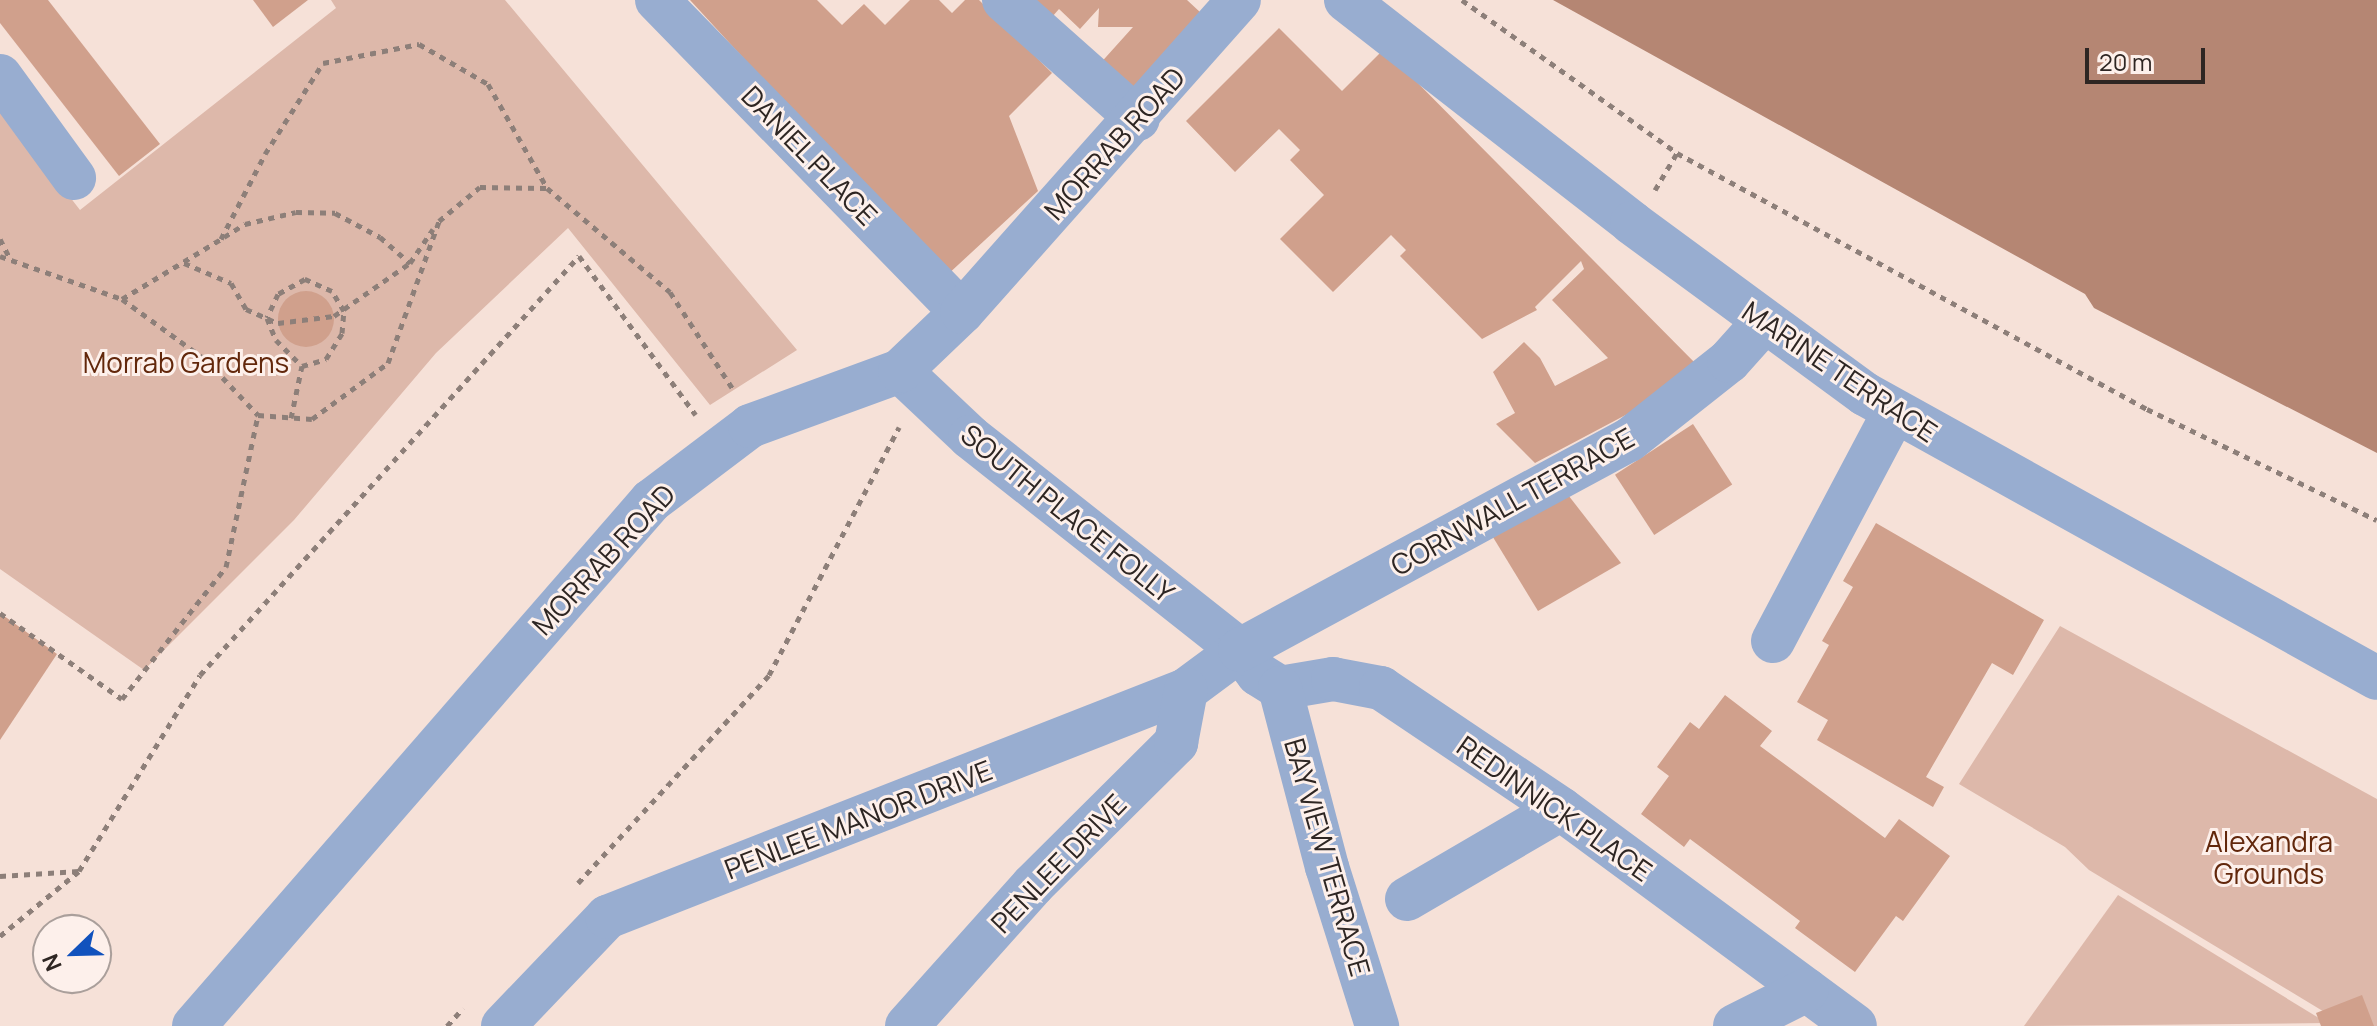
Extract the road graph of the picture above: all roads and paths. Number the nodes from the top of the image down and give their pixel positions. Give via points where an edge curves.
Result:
1 (657, 0) edge
2 (1004, 0) edge
3 (1239, 0) edge
4 (1346, 0) edge
5 (1462, 0) edge
6 (0, 76) edge
7 (1138, 119) junction
8 (1677, 153) junction
9 (74, 178) dead end
10 (1657, 186) dead end
11 (547, 188) junction
12 (439, 221) junction
13 (0, 239) edge
14 (221, 239) junction
15 (0, 256) edge
16 (10, 260) junction
17 (183, 262) junction
18 (410, 263) junction
19 (122, 299) junction
20 (344, 311) junction
21 (962, 312) junction
22 (267, 318) junction
23 (1763, 323) junction
24 (302, 366) junction
25 (910, 379) junction
26 (1894, 412) junction
27 (258, 415) junction
28 (291, 418) junction
29 (735, 436) junction
30 (2377, 520) edge
31 (0, 613) edge
32 (1773, 641) dead end
33 (1240, 650) junction
34 (2377, 678) edge
35 (1280, 688) junction
36 (1186, 690) junction
37 (1561, 809) junction
38 (79, 871) junction
39 (0, 876) edge
40 (576, 885) dead end
41 (1407, 899) dead end
42 (0, 936) edge
43 (1807, 990) junction
44 (486, 1014) edge
45 (194, 1026) edge
46 (447, 1026) edge
47 (907, 1026) edge
48 (1377, 1026) edge
49 (1735, 1026) edge
50 (1855, 1026) edge

1 - 21 street, DANIEL PLACE
2 - 7 street
3 - 7 street, MORRAB ROAD
4 - 23 street, MARINE TERRACE
5 - 8 path
6 - 9 street
7 - 21 street, MORRAB ROAD
8 - 10 path
8 - 30 path via 2147,409
11 - 12 path via 480,187
11 - 14 path via 488,84 419,44 323,63 265,154
11 - 29 path via 670,292
12 - 18 path
12 - 28 path via 388,363 312,419
13 - 16 path
14 - 17 path
14 - 18 path via 245,224 296,212 335,213 380,237
15 - 16 path
16 - 19 path
17 - 19 path
17 - 22 path via 231,283 246,309
18 - 20 path
19 - 27 path via 206,360
20 - 22 path via 278,323
20 - 22 path via 332,291 305,279 278,294
20 - 24 path via 342,333 326,359
21 - 25 street, MORRAB ROAD
22 - 24 path via 276,340
23 - 26 street, MARINE TERRACE
23 - 33 street, CORNWALL TERRACE via 1729,361 1629,440
24 - 28 path
25 - 29 street, MORRAB ROAD
25 - 33 street, SOUTH PLACE FOLLY via 970,437
25 - 40 path via 769,675
26 - 32 street
26 - 34 street, MARINE TERRACE
27 - 28 path
27 - 31 path via 226,567 122,699
29 - 38 path via 579,256 200,675
29 - 45 street, MORRAB ROAD via 651,501
33 - 35 street via 1258,674
33 - 36 street, PENLEE MANOR DRIVE
35 - 37 street, REDINNICK PLACE via 1333,679 1381,688
35 - 48 street, BAY VIEW TERRACE via 1327,867
36 - 44 street, PENLEE MANOR DRIVE via 607,917
36 - 47 street, PENLEE DRIVE via 1176,743 1033,885
37 - 41 street
37 - 43 street, REDINNICK PLACE
38 - 39 path
38 - 42 path
43 - 49 street
43 - 50 street, REDINNICK PLACE
44 - 46 path

